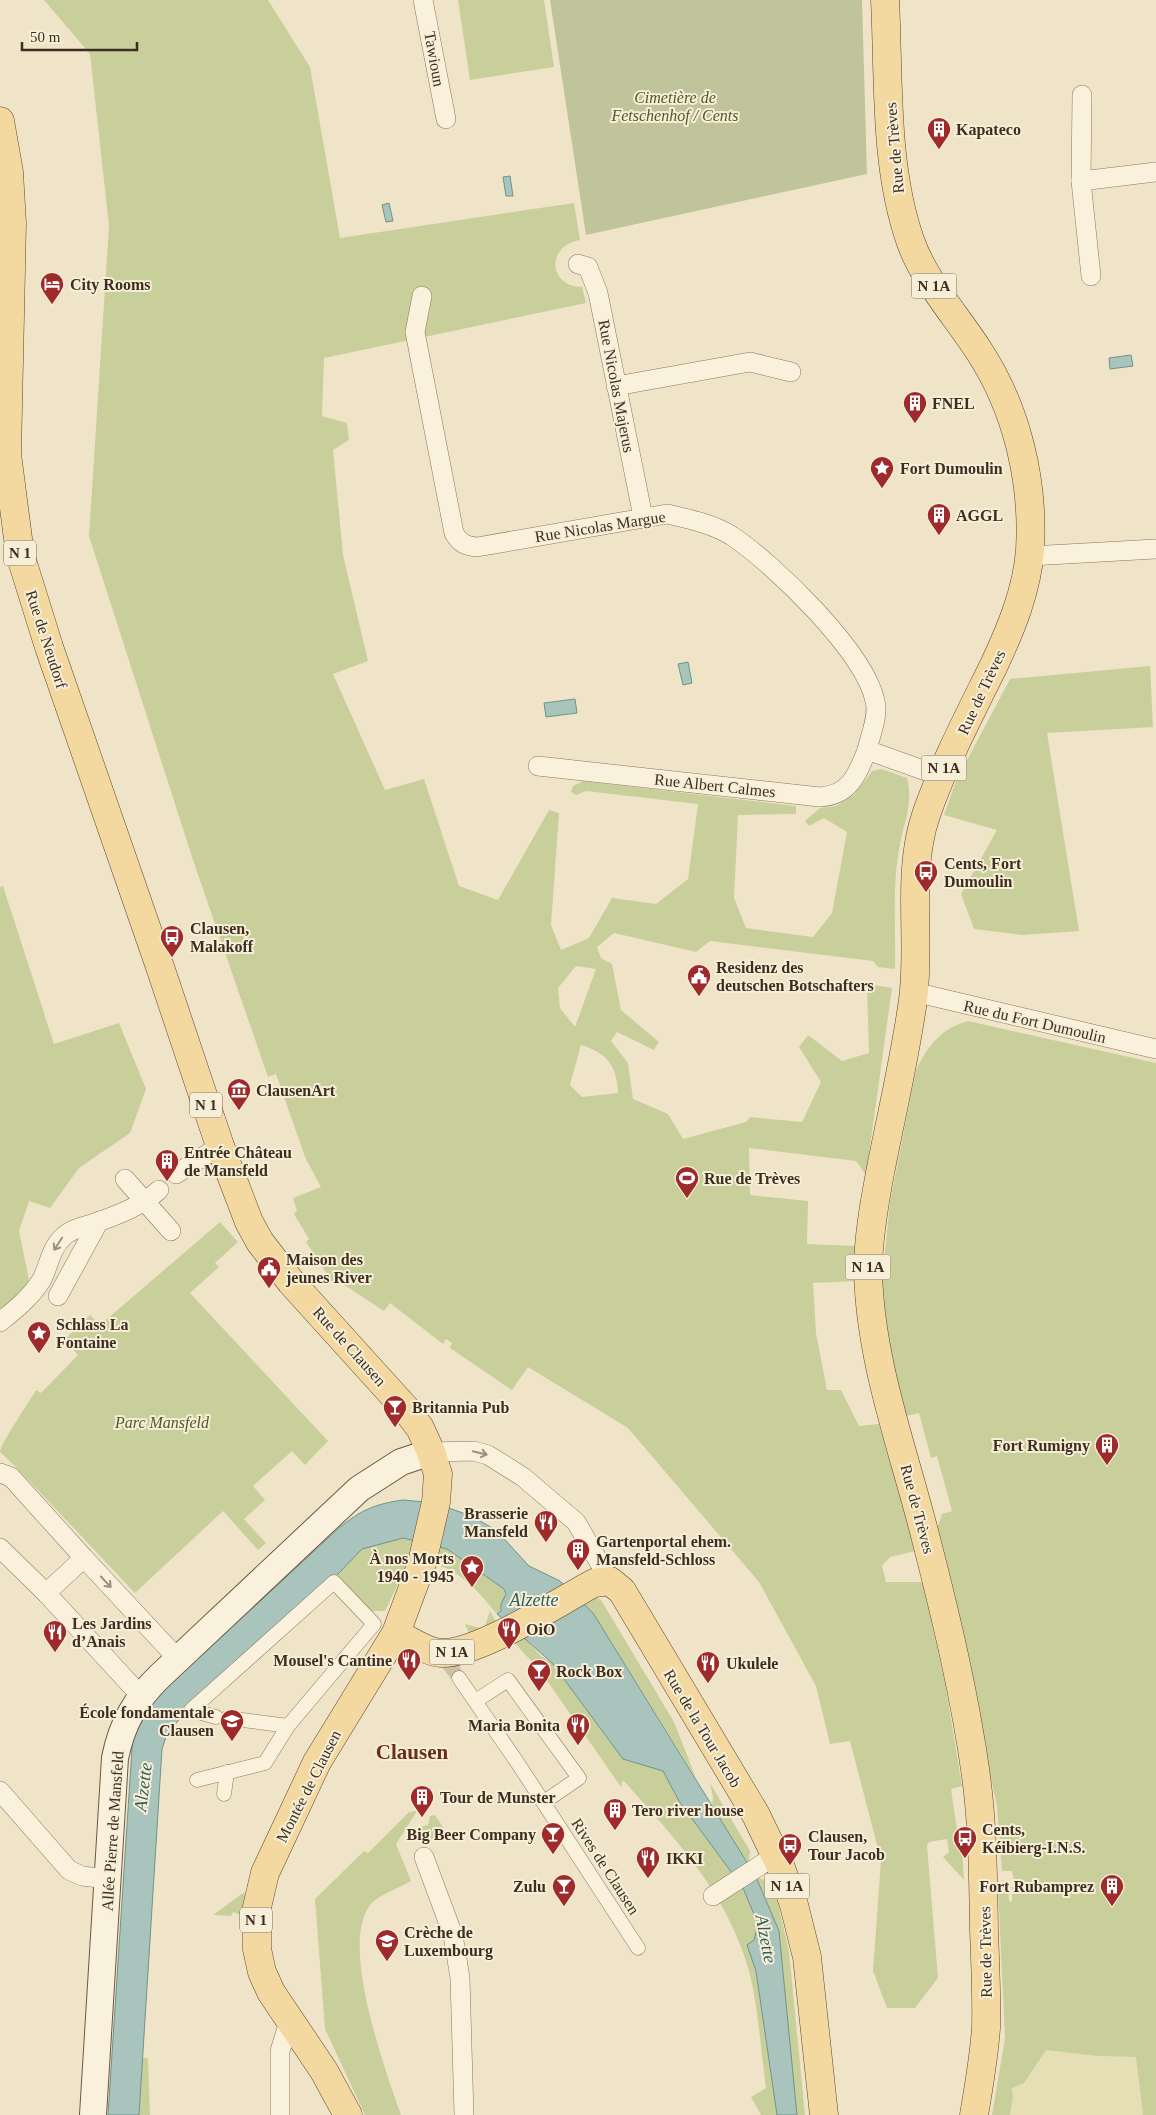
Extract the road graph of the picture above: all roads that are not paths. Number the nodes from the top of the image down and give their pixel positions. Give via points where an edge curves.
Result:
1 (424, 0) edge
2 (886, 0) edge
3 (1082, 95) dead end
4 (446, 119) dead end
5 (0, 121) edge
6 (1156, 172) edge
7 (1082, 181) junction
8 (578, 264) dead end
9 (1091, 276) dead end
10 (422, 296) dead end
11 (792, 372) dead end
12 (616, 386) junction
13 (643, 517) junction
14 (1156, 549) edge
15 (1030, 556) junction
16 (867, 750) junction
17 (538, 766) dead end
18 (940, 776) junction
19 (160, 964) joint
20 (914, 992) junction
21 (1155, 1046) edge
22 (220, 1146) junction
23 (176, 1174) dead end
24 (125, 1179) dead end
25 (152, 1196) junction
26 (99, 1222) junction
27 (171, 1231) dead end
28 (58, 1296) dead end
29 (0, 1322) edge
30 (431, 1452) junction
31 (0, 1473) edge
32 (0, 1548) edge
33 (84, 1558) junction
34 (610, 1582) junction
35 (46, 1594) junction
36 (385, 1629) junction
37 (178, 1659) junction
38 (460, 1678) tunnel mouth
39 (141, 1696) junction
40 (477, 1700) junction
41 (288, 1726) junction
42 (227, 1772) junction
43 (196, 1780) dead end
44 (0, 1791) edge
45 (224, 1794) dead end
46 (544, 1802) junction
47 (424, 1857) dead end
48 (765, 1862) junction
49 (108, 1878) junction
50 (713, 1896) dead end
51 (638, 1948) dead end
52 (289, 2022) junction
53 (94, 2115) edge
54 (280, 2115) edge
55 (348, 2115) edge
56 (464, 2115) edge
57 (824, 2115) edge
58 (974, 2115) edge

1 - 4 street, Tawioun
2 - 15 main road, Rue de Trèves / N 1A via 892,165 899,201 911,245 939,295 981,354 1007,402 1021,449 1030,506
3 - 7 street
5 - 19 main road, Rue de Neudorf / N 1 via 9,172 12,223 7,454 20,554 49,647
6 - 7 street
7 - 9 street
8 - 12 street, Rue Nicolas Majerus via 588,267 598,293
10 - 13 street, Rue Nicolas Margue via 415,332 454,533 459,541 477,547
11 - 12 street via 750,362
12 - 13 street, Rue Nicolas Majerus
13 - 16 street, Rue Nicolas Margue via 667,514 698,521 731,535 769,565 850,654 869,683 876,703
14 - 15 street
15 - 18 main road, Rue de Trèves / N 1A via 1021,599 1005,641
16 - 17 street, Rue Albert Calmes via 857,774 846,789 834,796 820,797
16 - 18 street
18 - 20 main road, Rue de Trèves / N 1A via 923,823 918,850
19 - 22 main road, Rue de Clausen / N 1
20 - 21 street, Rue du Fort Dumoulin
20 - 58 main road, Rue de Trèves / N 1A via 875,1199 868,1270 874,1335 960,1682 976,1778 983,1857 986,1998 983,2060
22 - 23 street
22 - 30 main road, Rue de Clausen / N 1 via 240,1202 260,1242 291,1282 405,1408 420,1428
24 - 25 street
25 - 26 street
25 - 27 street
26 - 28 street
26 -> 29 street via 72,1230 62,1237 42,1280 30,1296
30 -> 34 street, Rue de la Tour Jacob via 474,1451 488,1455 523,1477 576,1522
30 - 36 main road, Montée de Clausen / N 1 via 438,1474 436,1502 422,1563
30 - 37 main road, Allée Pierre de Mansfeld via 401,1462 359,1489
31 - 33 street via 11,1477
32 - 35 street
33 - 35 street
33 -> 37 street
34 - 36 main road, N 1A via 594,1583 509,1630 444,1658
34 - 48 main road, Rue de la Tour Jacob / N 1A via 622,1591 756,1815
35 - 39 street
36 - 41 street
36 - 41 street via 334,1582 191,1710 222,1718
36 - 52 main road, Montée de Clausen / N 1 via 316,1762 261,1887 255,1929 257,1948 262,1972
37 - 39 main road, Allée Pierre de Mansfeld
38 - 40 street, Rives de Clausen
39 - 49 main road, Allée Pierre de Mansfeld via 120,1735
40 - 46 street, Rives de Clausen
40 - 46 street via 508,1680 579,1778
41 - 42 street via 265,1763
42 - 43 street
42 - 45 street
44 - 49 street via 70,1870 82,1876
46 - 51 street, Rives de Clausen
47 - 56 street via 455,1944 460,1978
48 - 50 street
48 - 57 main road, Rue de la Tour Jacob / N 1A via 794,1906 807,1957
49 - 53 main road, Allée Pierre de Mansfeld
52 - 54 street via 280,2051
52 - 55 main road, Montée de Clausen / N 1 via 324,2071

